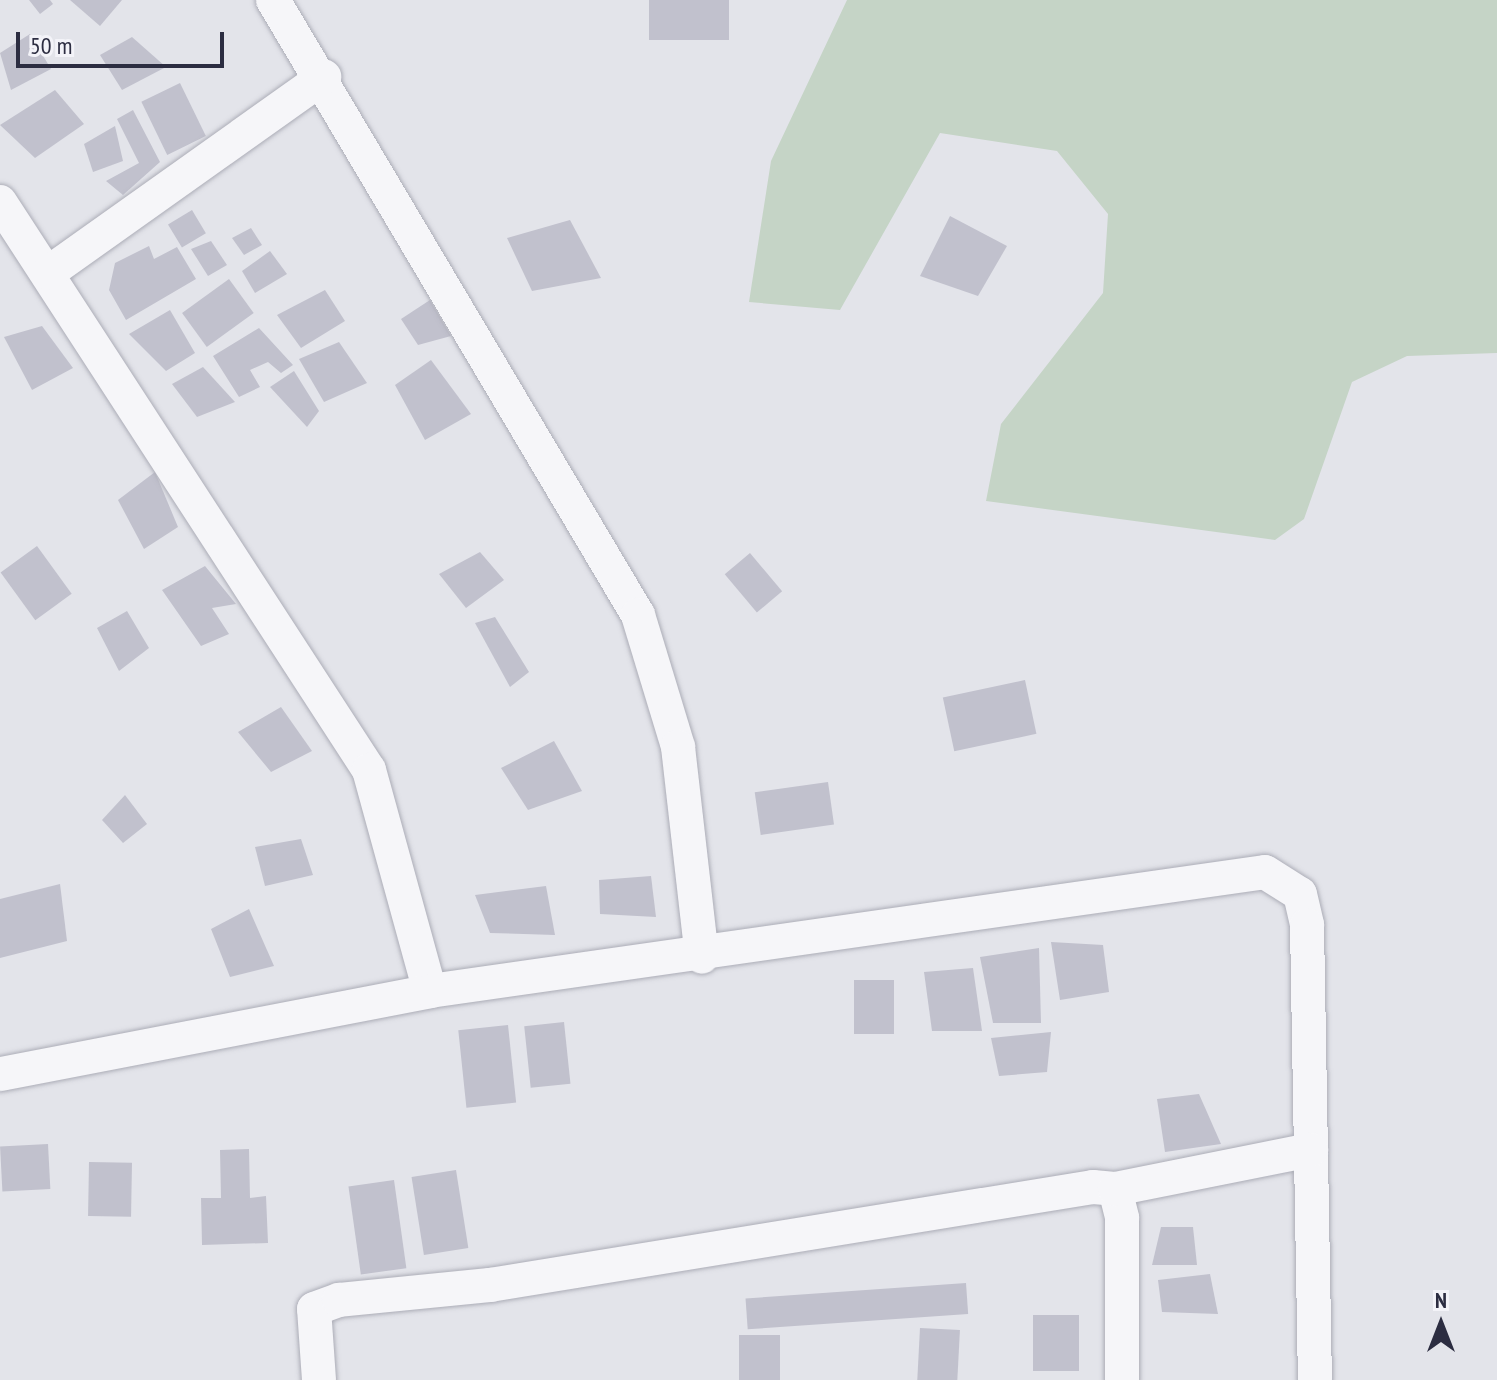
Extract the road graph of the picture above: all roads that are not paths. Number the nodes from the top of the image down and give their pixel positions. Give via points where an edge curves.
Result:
1 (273, 0) edge
2 (324, 77) junction
3 (0, 202) edge
4 (48, 273) junction
5 (702, 957) junction
6 (430, 991) junction
7 (0, 1073) edge
8 (1311, 1150) junction
9 (1115, 1189) junction
10 (319, 1380) edge
11 (1122, 1380) edge
12 (1315, 1380) edge

1 - 2 street
2 - 4 street
2 - 5 street via 638,615 678,747
3 - 4 street
4 - 6 street via 369,770
5 - 6 street
5 - 8 street via 1265,872 1284,877 1300,894 1307,925
6 - 7 street
8 - 9 street
8 - 12 street
9 - 10 street via 490,1285 339,1300 314,1309
9 - 11 street via 1122,1218

